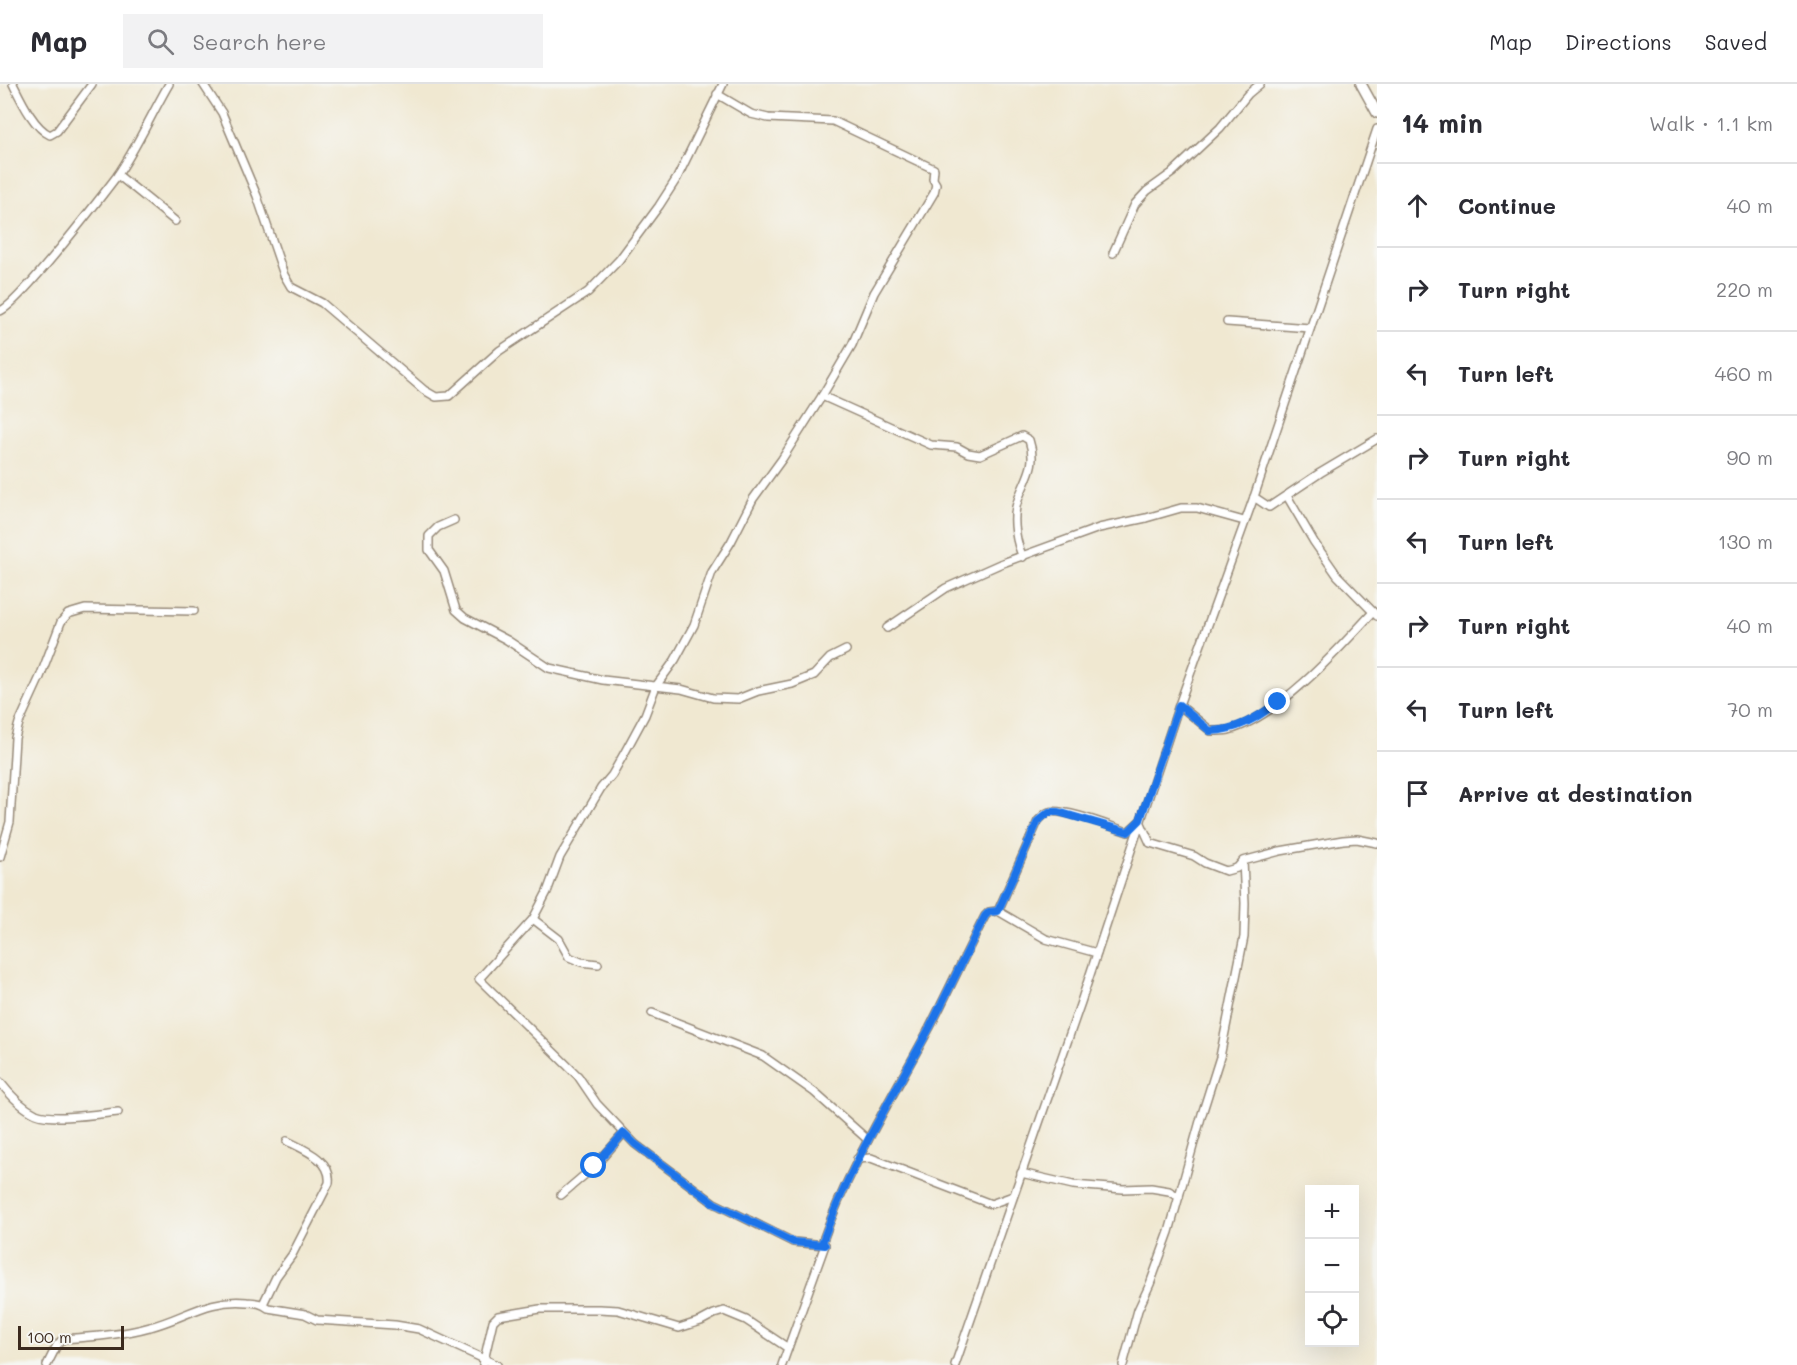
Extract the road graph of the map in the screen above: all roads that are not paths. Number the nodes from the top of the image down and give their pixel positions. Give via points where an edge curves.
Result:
1 (13, 84) edge
2 (92, 84) edge
3 (169, 84) edge
4 (203, 84) edge
5 (723, 84) edge
6 (1260, 84) edge
7 (1361, 84) edge
8 (717, 94) junction
9 (1377, 113) edge
10 (1377, 129) edge
11 (118, 175) junction
12 (175, 221) dead end
13 (1113, 252) dead end
14 (0, 310) edge
15 (1227, 322) dead end
16 (1310, 328) junction
17 (822, 396) junction
18 (1377, 439) edge
19 (1287, 496) junction
20 (1254, 497) junction
21 (454, 520) dead end
22 (1244, 521) junction
23 (1023, 557) junction
24 (194, 611) dead end
25 (1375, 614) edge
26 (887, 628) dead end
27 (846, 650) dead end
28 (656, 686) junction
29 (1179, 705) junction
30 (1140, 820) junction
31 (5, 825) edge
32 (1377, 843) edge
33 (0, 857) edge
34 (1243, 861) junction
35 (998, 911) junction
36 (533, 918) junction
37 (1097, 953) junction
38 (598, 964) dead end
39 (652, 1013) dead end
40 (0, 1082) edge
41 (118, 1112) dead end
42 (624, 1133) junction
43 (287, 1141) dead end
44 (866, 1143) junction
45 (871, 1158) junction
46 (857, 1159) junction
47 (1021, 1173) junction
48 (561, 1195) dead end
49 (1013, 1196) junction
50 (1179, 1197) junction
51 (825, 1245) junction
52 (263, 1304) junction
53 (788, 1348) junction
54 (484, 1362) edge
55 (47, 1365) edge
56 (497, 1365) edge
57 (782, 1365) edge
58 (955, 1365) edge
59 (1123, 1365) edge

1 - 2 street via 25,108 44,133 50,135
3 - 11 street
4 - 8 street via 222,113 291,287 322,303 436,397 449,396 499,351 588,292 604,276 660,206
5 - 8 street
6 - 13 street via 1220,128 1147,191 1136,204
7 - 9 street
8 - 17 street via 751,114 768,118 833,121 933,169 934,193 874,293 852,345
10 - 16 street
11 - 12 street
11 - 14 street via 24,292
15 - 16 street
16 - 20 street
17 - 23 street via 931,446 957,447 981,455 1022,436 1029,440 1033,451 1031,472 1016,508 1017,545
17 - 28 street via 753,499 712,572 694,625
18 - 19 street
19 - 20 street via 1269,507
19 - 25 street via 1337,575
20 - 22 street
21 - 28 street via 438,527 429,537 429,550 444,572 456,610 465,618 507,639 549,668
22 - 23 street via 1197,508 1181,508 1099,528
22 - 29 street
23 - 26 street via 946,588
24 - 31 street via 85,609 68,614 61,622 17,730
25 - 29 street via 1325,664 1254,719 1228,730 1210,731
27 - 28 street via 830,658 814,675 738,699
28 - 36 street via 625,752 560,857
29 - 30 street
30 - 34 street via 1150,843 1194,856 1226,872
30 - 35 street via 1128,832 1049,812 1038,821
30 - 37 street
31 - 33 street
32 - 34 street via 1343,840 1280,850
34 - 50 street via 1244,938 1220,1057
35 - 37 street via 1047,939
35 - 44 street via 985,916
36 - 38 street via 558,939 569,957
36 - 42 street via 479,979 578,1076
37 - 47 street
39 - 44 street via 763,1056 814,1092
40 - 41 street via 22,1106 38,1115
42 - 48 street
42 - 51 street via 714,1203 793,1242
43 - 52 street via 310,1152 326,1166 329,1183
44 - 45 street
44 - 46 street
45 - 46 street
45 - 49 street via 991,1204
46 - 51 street via 822,1243
47 - 49 street
47 - 50 street via 1073,1185 1151,1188
49 - 58 street
50 - 59 street via 1138,1310
51 - 53 street
52 - 54 street via 317,1320 419,1329
52 - 55 street via 214,1302 150,1327 63,1339
53 - 54 street via 746,1320 724,1311 680,1328 618,1310 540,1309 498,1316 493,1321
53 - 57 street
54 - 56 street

